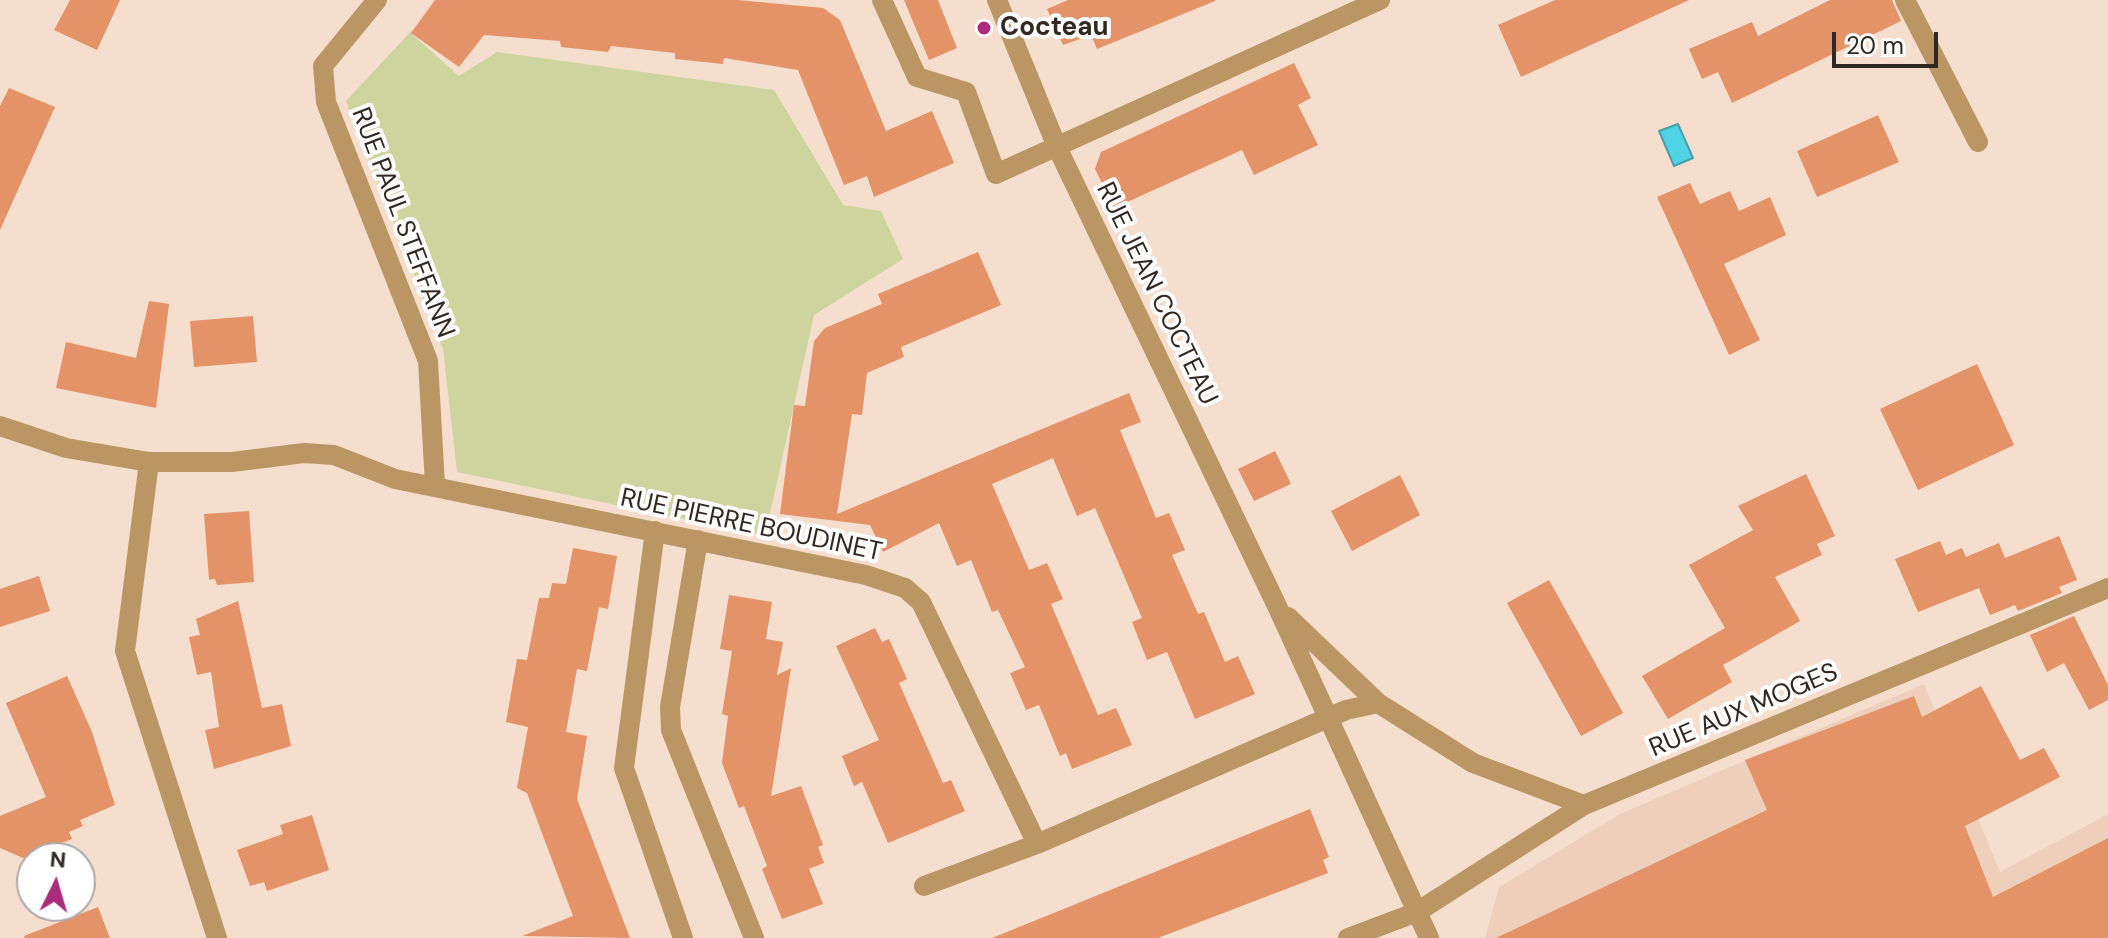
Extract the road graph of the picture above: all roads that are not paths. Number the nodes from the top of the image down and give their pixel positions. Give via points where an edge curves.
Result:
1 (377, 0) edge
2 (882, 0) edge
3 (997, 0) edge
4 (1380, 0) edge
5 (1905, 0) edge
6 (1978, 142) dead end
7 (1057, 147) junction
8 (0, 426) edge
9 (149, 462) junction
10 (435, 485) junction
11 (655, 531) junction
12 (698, 540) junction
13 (2108, 588) edge
14 (1277, 606) junction
15 (1378, 703) junction
16 (1326, 719) junction
17 (1584, 805) junction
18 (1037, 844) junction
19 (924, 886) dead end
20 (1417, 912) junction
21 (217, 938) edge
22 (683, 938) edge
23 (754, 938) edge
24 (1348, 938) edge
25 (1429, 938) edge

1 - 10 street, RUE PAUL STEFFANN via 323,66 326,102 428,361
2 - 7 street via 917,77 966,92 996,174
3 - 7 street, RUE JEAN COCTEAU
4 - 7 street
5 - 6 street
7 - 14 street, RUE JEAN COCTEAU
8 - 9 street, RUE PIERRE BOUDINET via 66,448
9 - 10 street, RUE PIERRE BOUDINET via 334,455 395,479
9 - 21 street via 125,651
10 - 11 street, RUE PIERRE BOUDINET
11 - 12 street, RUE PIERRE BOUDINET
11 - 22 street via 624,768
12 - 18 street, RUE PIERRE BOUDINET via 866,575 905,588 921,602
12 - 23 street via 670,707 671,730
13 - 17 street, RUE AUX MOGES
14 - 15 street, RUE JEAN COCTEAU
14 - 16 street, RUE JEAN COCTEAU
15 - 16 street
15 - 17 street, RUE JEAN COCTEAU via 1473,763
16 - 18 street
16 - 20 street, RUE JEAN COCTEAU
17 - 20 street, RUE AUX MOGES
18 - 19 street
20 - 24 street, RUE AUX MOGES
20 - 25 street, RUE JEAN COCTEAU

